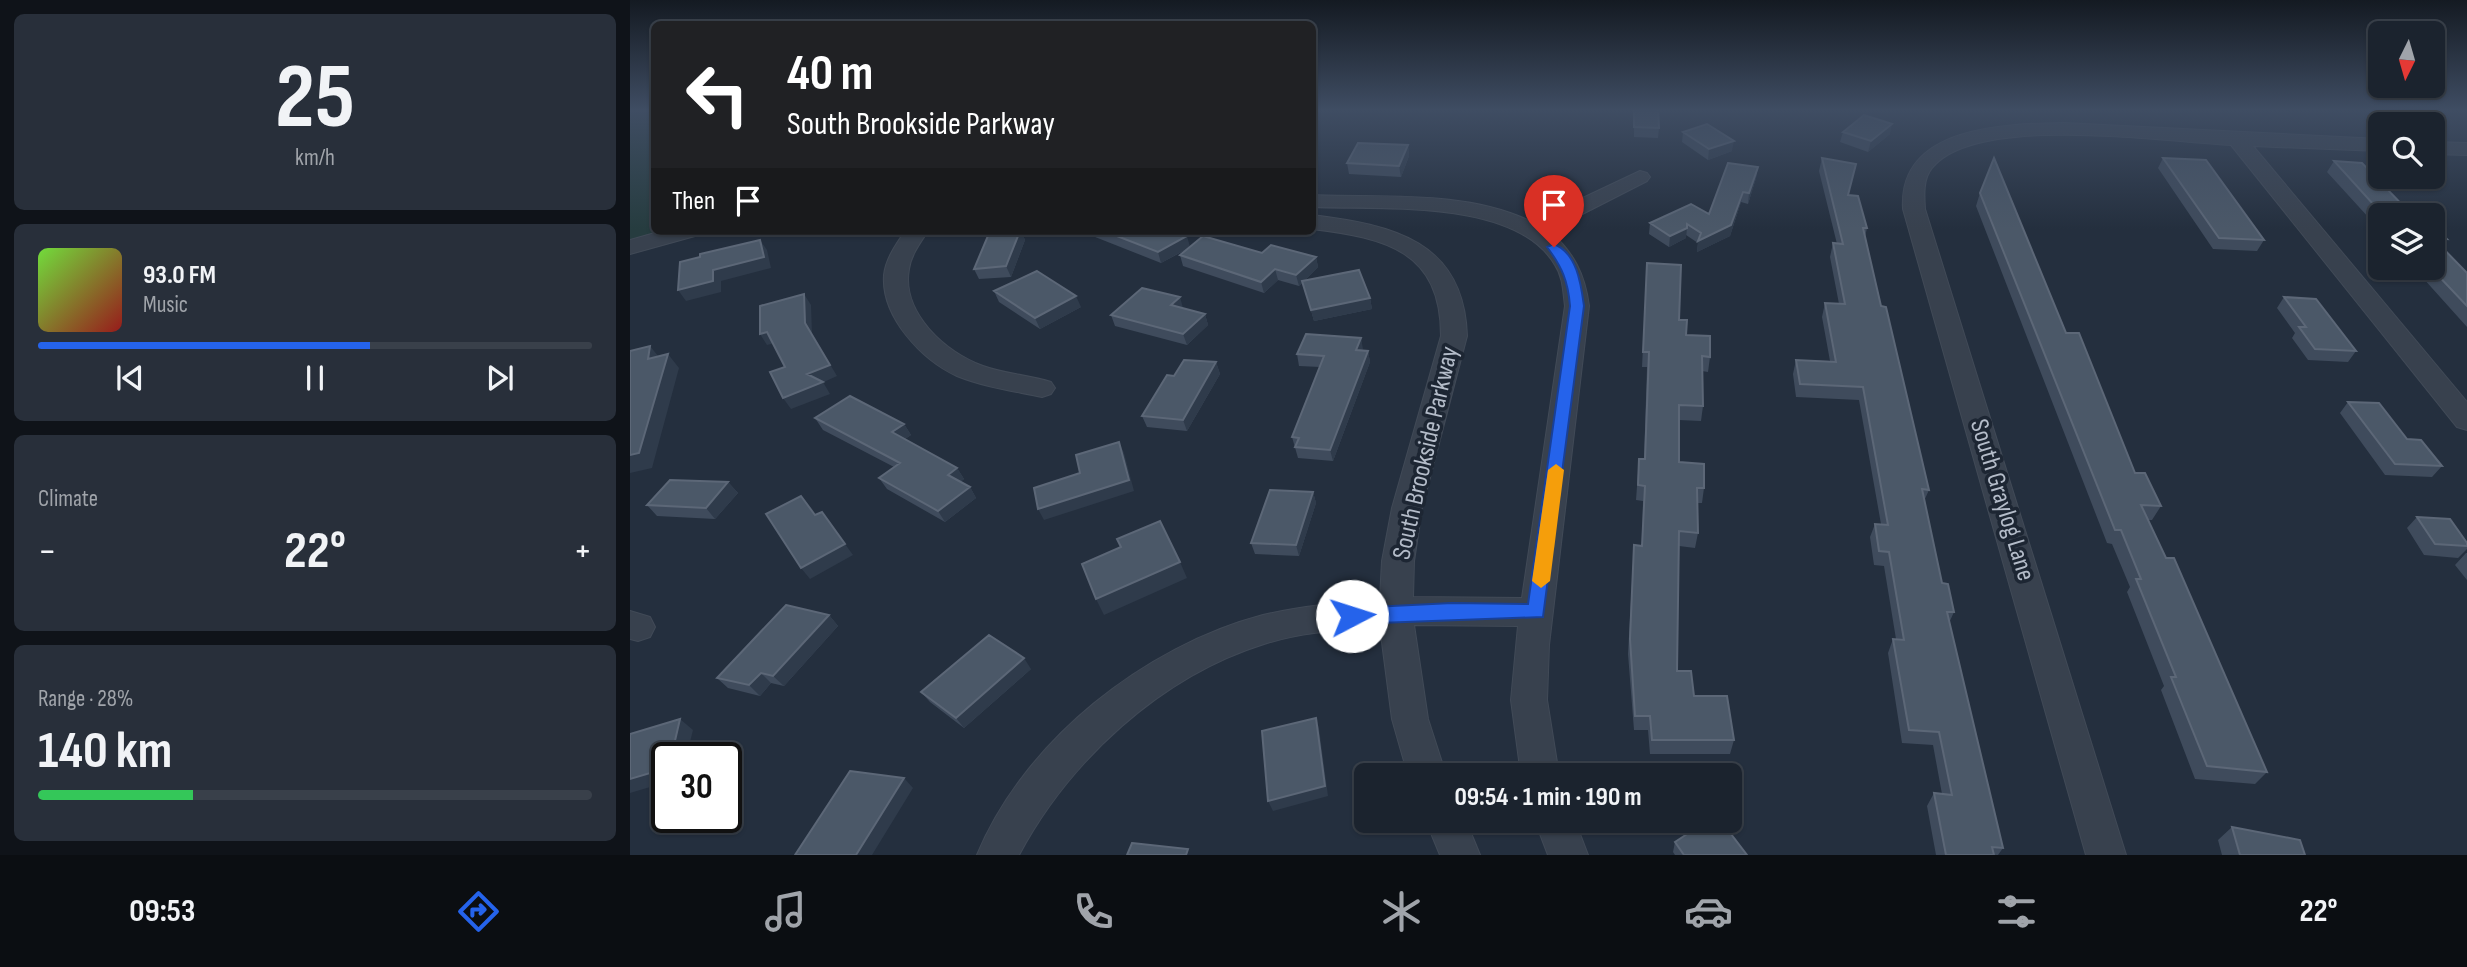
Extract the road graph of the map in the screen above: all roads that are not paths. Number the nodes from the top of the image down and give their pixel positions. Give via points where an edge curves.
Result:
1 (1945, 149) edge
2 (2244, 149) edge
3 (1640, 177) dead end
4 (1316, 201) edge
5 (1316, 223) edge
6 (1532, 230) junction
7 (673, 235) edge
8 (914, 235) edge
9 (630, 247) edge
10 (1042, 388) dead end
11 (2467, 420) edge
12 (1398, 612) junction
13 (1537, 612) junction
14 (1422, 763) edge
15 (1538, 763) edge
16 (1451, 833) edge
17 (1560, 833) edge
18 (997, 855) edge
19 (1460, 855) edge
20 (1568, 855) edge
21 (2106, 855) edge

1 - 21 street, South Graylog Lane via 1924,163 1913,180 1914,209
2 - 11 street
3 - 6 street
4 - 6 street via 1454,207 1502,216
5 - 12 street, South Brookside Parkway via 1369,231 1401,242 1439,271 1455,302 1454,336 1402,533
6 - 13 street via 1565,261 1574,281 1577,306
7 - 9 street
8 - 10 street via 902,255 895,281 903,308 917,330 939,353 964,368
12 - 13 street
12 - 14 street, South Brookside Parkway via 1408,704
12 - 18 street via 1306,620 1222,645 1177,666 1116,709 1081,741 1024,808
13 - 15 street via 1529,700
16 - 19 street
17 - 20 street

